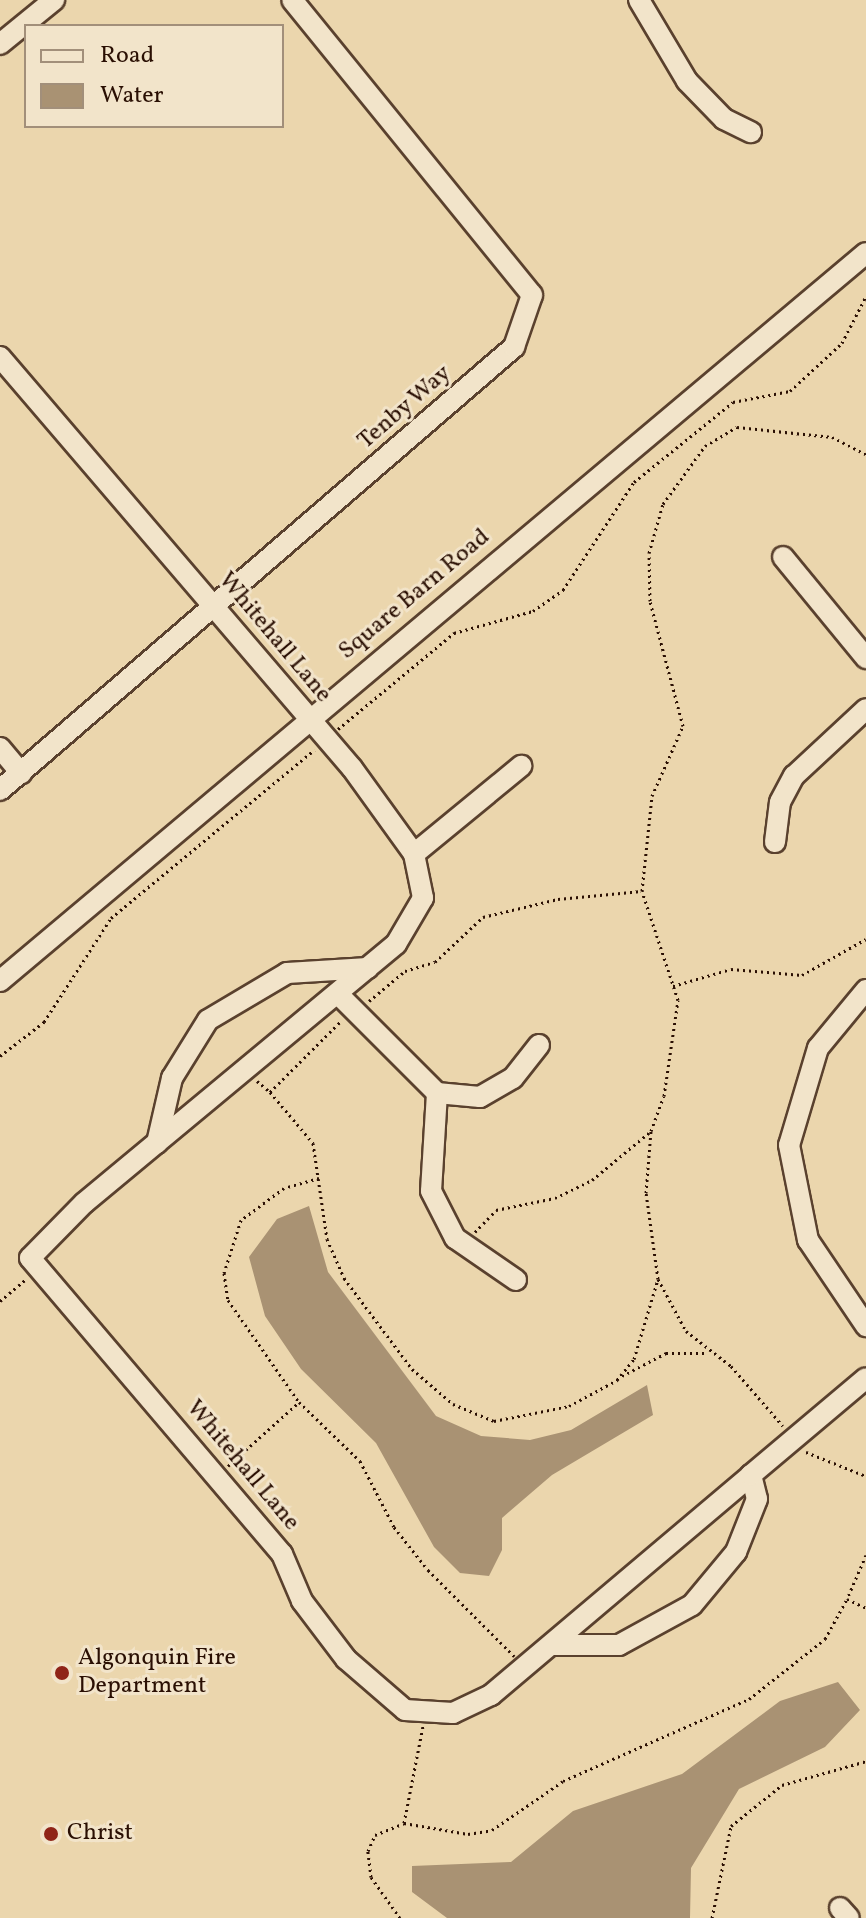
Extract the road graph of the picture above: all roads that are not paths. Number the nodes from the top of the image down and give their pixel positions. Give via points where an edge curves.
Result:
1 (54, 0) edge
2 (292, 0) edge
3 (639, 0) edge
4 (24, 24) edge
5 (25, 24) edge
6 (0, 44) edge
7 (751, 132) dead end
8 (866, 253) edge
9 (1, 361) edge
10 (783, 557) dead end
11 (215, 608) junction
12 (866, 658) edge
13 (866, 709) edge
14 (308, 718) junction
15 (0, 748) edge
16 (521, 766) dead end
17 (21, 773) junction
18 (0, 790) edge
19 (775, 842) dead end
20 (414, 854) junction
21 (368, 968) junction
22 (0, 981) edge
23 (866, 990) edge
24 (338, 994) junction
25 (539, 1045) dead end
26 (437, 1093) junction
27 (157, 1143) junction
28 (516, 1280) dead end
29 (866, 1326) edge
30 (866, 1378) edge
31 (751, 1475) junction
32 (553, 1645) junction

1 - 5 street
2 - 11 street, Tenby Way via 532,295 514,347
3 - 7 street via 687,81 724,119
4 - 6 street
8 - 14 street, Square Barn Road
9 - 11 street, Whitehall Lane
10 - 12 street
11 - 14 street, Whitehall Lane
11 - 17 street, Tenby Way
13 - 19 street via 794,776 780,802
14 - 20 street, Whitehall Lane
14 - 22 street, Square Barn Road
15 - 17 street
16 - 20 street
17 - 18 street, Tenby Way
20 - 21 street, Whitehall Lane via 423,898 396,944
21 - 24 street, Whitehall Lane
21 - 27 street via 287,973 208,1020 172,1078
23 - 29 street via 818,1048 789,1145 808,1240
24 - 26 street
24 - 27 street, Whitehall Lane
25 - 26 street via 513,1078 480,1097
26 - 28 street via 431,1191 463,1244
27 - 32 street, Whitehall Lane via 30,1258 282,1554 302,1601 346,1659 394,1705 425,1715 471,1706
30 - 31 street
31 - 32 street
31 - 32 street via 757,1499 736,1552 692,1605 619,1645

